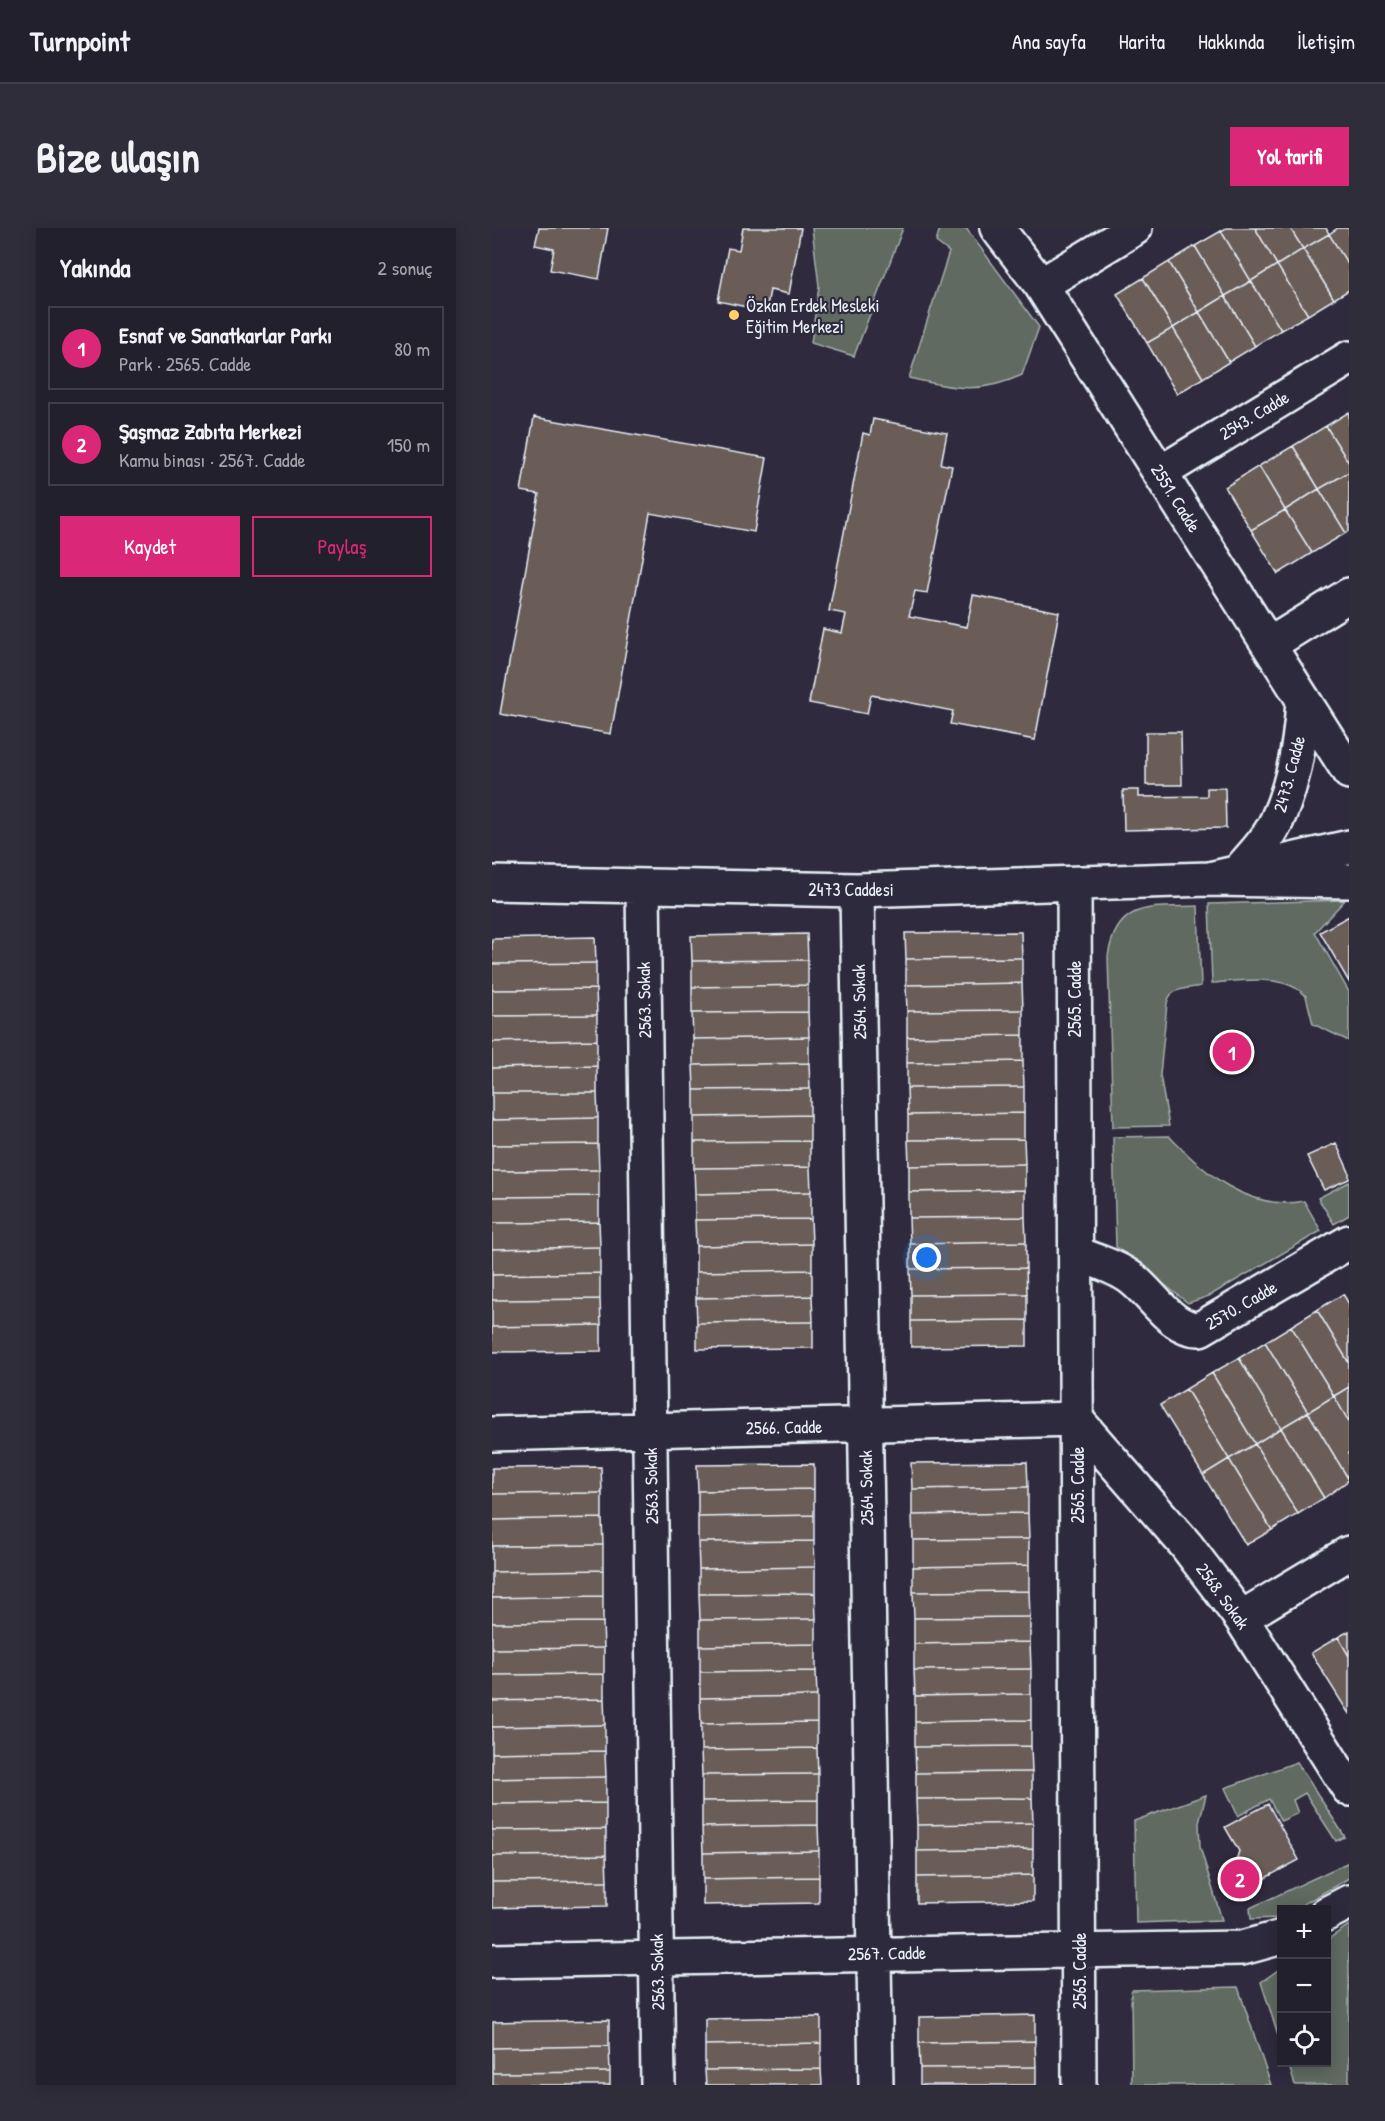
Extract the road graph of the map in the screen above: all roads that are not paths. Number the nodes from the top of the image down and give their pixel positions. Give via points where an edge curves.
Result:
1 (997, 228) edge
2 (1135, 228) edge
3 (1041, 285) junction
4 (1349, 358) edge
5 (1160, 473) junction
6 (1349, 595) edge
7 (1269, 645) junction
8 (1303, 699) junction
9 (1349, 772) edge
10 (1349, 847) edge
11 (1224, 876) junction
12 (1349, 881) edge
13 (492, 883) edge
14 (1074, 885) junction
15 (643, 886) junction
16 (857, 890) junction
17 (1349, 1242) edge
18 (1076, 1253) junction
19 (1076, 1419) junction
20 (865, 1425) junction
21 (650, 1430) junction
22 (492, 1434) edge
23 (1349, 1553) edge
24 (1241, 1618) junction
25 (1349, 1789) edge
26 (1349, 1902) edge
27 (1331, 1911) edge
28 (1277, 1938) edge
29 (1079, 1949) junction
30 (874, 1953) junction
31 (657, 1958) junction
32 (492, 1961) edge
33 (658, 2085) edge
34 (876, 2085) edge
35 (1079, 2085) edge

1 - 3 street, 2551. Cadde
2 - 3 street
3 - 5 street, 2551. Cadde
4 - 5 street, 2543. Cadde
5 - 7 street, 2551. Cadde
6 - 7 street
7 - 8 street, 2551. Cadde
8 - 9 street, 2551. Cadde
8 - 11 street, 2473. Cadde via 1295,760 1277,820 1266,839
10 - 11 street
11 - 12 street
11 - 14 street, 2473 Caddesi
13 - 15 street, 2473 Caddesi
14 - 16 street, 2473 Caddesi
14 - 18 street, 2565. Cadde
15 - 16 street, 2473 Caddesi
15 - 21 street, 2563. Sokak
16 - 20 street, 2564. Sokak
17 - 18 street, 2570. Cadde via 1200,1329 1188,1329 1176,1322 1119,1270
18 - 19 street, 2565. Cadde
19 - 20 street, 2566. Cadde
19 - 24 street, 2568. Sokak via 1186,1545
19 - 29 street, 2565. Cadde
20 - 21 street, 2566. Cadde
20 - 30 street, 2564. Sokak
21 - 22 street, 2566. Cadde
21 - 31 street, 2563. Sokak
23 - 24 street
24 - 25 street, 2568. Sokak
26 - 27 street
28 - 29 street, 2567. Cadde via 1242,1948
29 - 30 street, 2567. Cadde
29 - 35 street, 2565. Cadde
30 - 31 street, 2567. Cadde
30 - 34 street, 2564. Sokak
31 - 32 street, 2567. Cadde
31 - 33 street, 2563. Sokak

